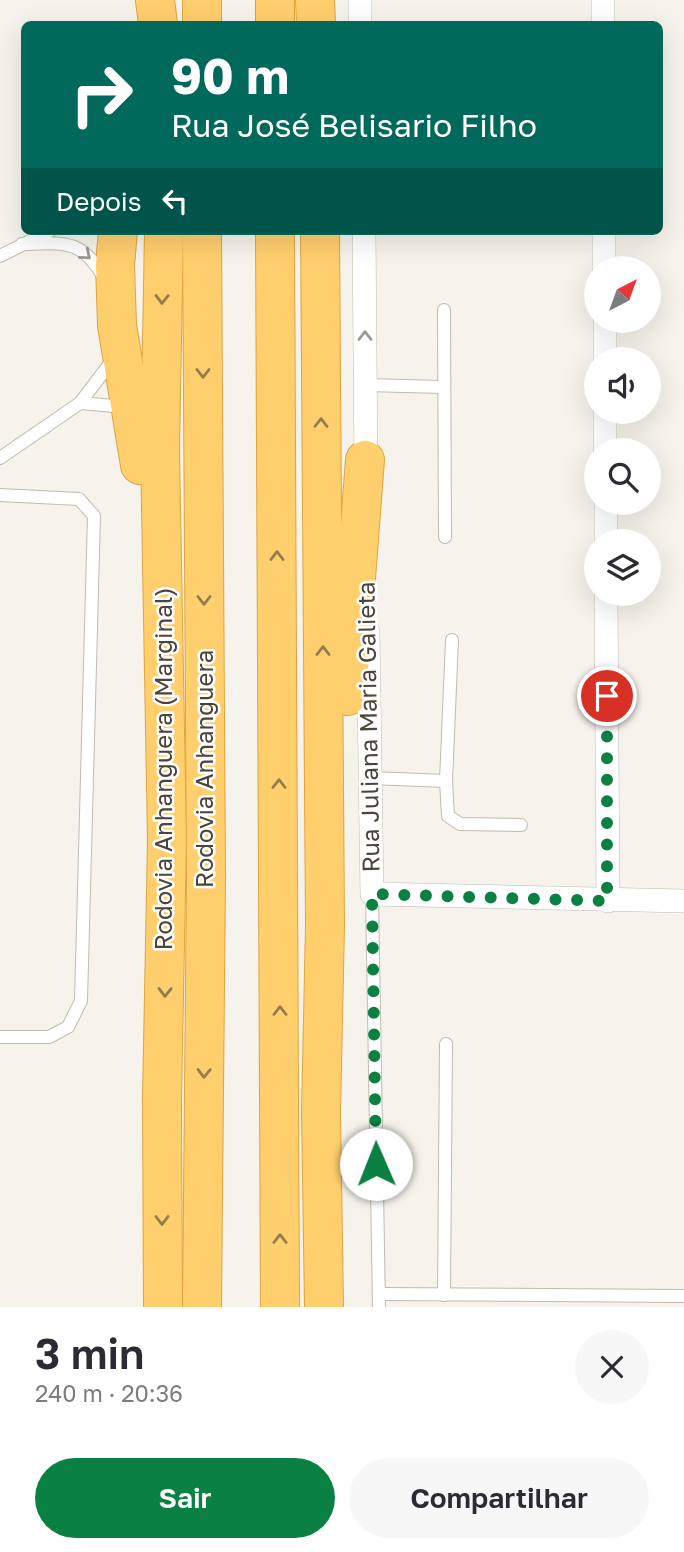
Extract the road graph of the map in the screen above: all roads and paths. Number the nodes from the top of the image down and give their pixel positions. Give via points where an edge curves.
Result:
1 (139, 0) edge
2 (155, 0) edge
3 (202, 0) edge
4 (275, 0) edge
5 (316, 0) edge
6 (360, 0) edge
7 (603, 0) edge
8 (139, 21) edge
9 (158, 21) edge
10 (202, 21) edge
11 (275, 21) edge
12 (316, 21) edge
13 (360, 21) edge
14 (603, 21) edge
15 (41, 235) edge
16 (118, 235) edge
17 (164, 235) edge
18 (202, 235) edge
19 (275, 235) edge
20 (320, 235) edge
21 (364, 235) edge
22 (604, 235) edge
23 (22, 244) junction
24 (0, 256) edge
25 (604, 256) edge
26 (444, 310) dead end
27 (119, 337) junction
28 (365, 385) junction
29 (444, 387) junction
30 (80, 403) junction
31 (133, 407) junction
32 (0, 458) edge
33 (365, 460) junction
34 (0, 495) edge
35 (445, 537) dead end
36 (606, 606) edge
37 (452, 640) dead end
38 (371, 778) junction
39 (446, 781) junction
40 (521, 825) dead end
41 (167, 840) junction
42 (372, 894) junction
43 (607, 901) junction
44 (684, 901) edge
45 (0, 1037) edge
46 (446, 1044) dead end
47 (444, 1295) junction
48 (684, 1296) edge
49 (379, 1301) edge
50 (163, 1307) edge
51 (202, 1307) edge
52 (280, 1307) edge
53 (324, 1307) edge
54 (340, 1307) edge

1 - 8 highway
2 - 9 highway
3 - 10 highway
4 - 11 highway
5 - 12 highway
6 - 13 street
7 - 14 street
15 - 23 lane
16 - 27 highway
17 -> 41 highway, Rodovia Anhanguera (Marginal) via 160,451
18 -> 51 highway, Rodovia Anhanguera via 206,877
52 -> 19 highway
53 -> 20 highway
28 -> 21 street, Rua Juliana Maria Galieta
22 - 25 street
23 - 24 lane
23 -> 27 lane via 68,243 96,263 107,283
26 - 29 lane
27 - 30 lane
27 - 31 highway
28 - 29 lane
28 - 33 street, Rua Juliana Maria Galieta
29 - 35 lane
30 - 31 lane
30 - 32 lane
31 - 41 highway
33 - 38 street, Rua Juliana Maria Galieta
33 - 54 highway via 348,666
34 - 45 lane via 79,499 94,516 81,1000 68,1027 49,1037
36 - 43 street
37 - 39 lane
38 - 39 lane
38 - 42 street, Rua Juliana Maria Galieta
39 - 40 lane via 448,816 454,821
41 -> 50 highway, Rodovia Anhanguera (Marginal)
42 - 43 street
42 - 49 lane, Rua Juliana Maria Galieta
43 - 44 street
46 - 47 lane
47 - 48 lane
47 - 49 lane

